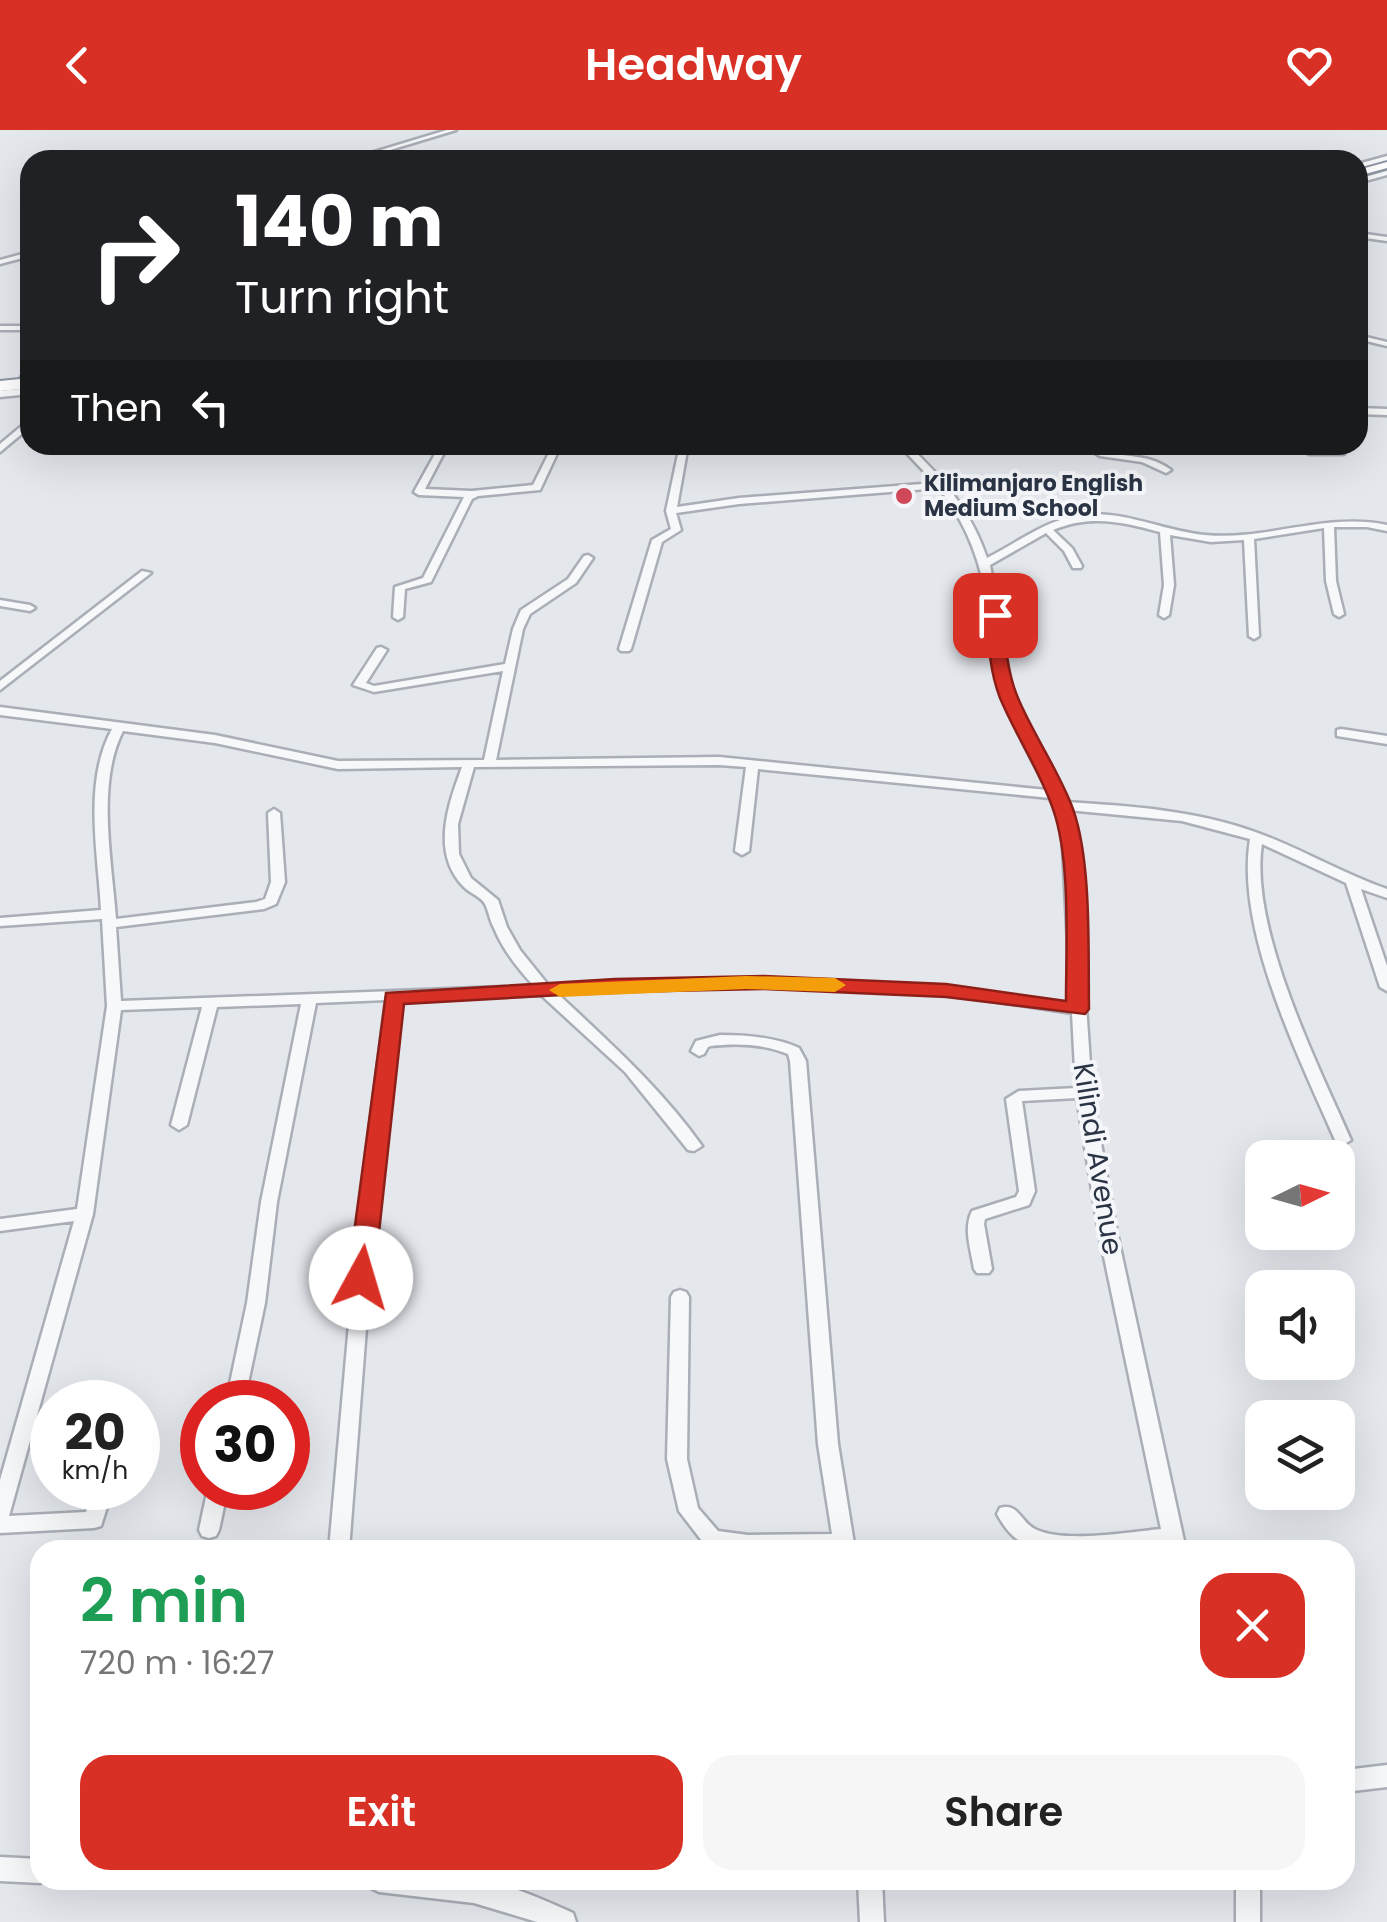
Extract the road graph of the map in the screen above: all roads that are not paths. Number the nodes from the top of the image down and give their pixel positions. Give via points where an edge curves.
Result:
1 (454, 130) edge
2 (385, 150) edge
3 (20, 431) edge
4 (0, 448) edge
5 (439, 455) edge
6 (552, 455) edge
7 (682, 455) edge
8 (913, 455) edge
9 (1097, 455) edge
10 (1166, 470) dead end
11 (943, 485) junction
12 (472, 494) junction
13 (671, 511) junction
14 (1329, 527) junction
15 (1387, 528) edge
16 (1047, 529) junction
17 (1165, 531) junction
18 (1249, 539) junction
19 (588, 558) dead end
20 (986, 562) junction
21 (1076, 566) dead end
22 (146, 574) dead end
23 (0, 603) edge
24 (30, 608) dead end
25 (1340, 614) dead end
26 (1164, 615) dead end
27 (398, 617) dead end
28 (1254, 636) dead end
29 (625, 649) dead end
30 (381, 650) dead end
31 (510, 667) junction
32 (0, 687) edge
33 (0, 711) edge
34 (119, 727) junction
35 (1341, 733) dead end
36 (1387, 740) edge
37 (753, 763) junction
38 (489, 764) junction
39 (469, 765) junction
40 (1058, 800) junction
41 (274, 813) dead end
42 (1257, 837) junction
43 (742, 851) dead end
44 (1352, 883) junction
45 (1387, 894) edge
46 (109, 919) junction
47 (0, 922) edge
48 (1387, 987) edge
49 (545, 992) junction
50 (394, 998) junction
51 (309, 1000) junction
52 (211, 1003) junction
53 (114, 1006) junction
54 (1078, 1009) junction
55 (699, 1051) dead end
56 (1084, 1093) junction
57 (179, 1125) dead end
58 (1343, 1140) dead end
59 (694, 1146) dead end
60 (85, 1214) junction
61 (0, 1225) edge
62 (983, 1270) dead end
63 (680, 1297) dead end
64 (240, 1380) edge
65 (7, 1467) edge
66 (97, 1510) edge
67 (213, 1510) edge
68 (1007, 1514) dead end
69 (0, 1515) edge
70 (0, 1525) edge
71 (209, 1530) dead end
72 (340, 1540) edge
73 (707, 1540) edge
74 (844, 1540) edge
75 (1044, 1540) edge
76 (1172, 1540) edge
77 (1387, 1776) edge
78 (1355, 1780) edge
79 (0, 1869) edge
80 (30, 1870) edge
81 (484, 1890) edge
82 (870, 1890) edge
83 (1248, 1890) edge
84 (564, 1922) edge
85 (872, 1922) edge
86 (1248, 1922) edge

1 - 2 street
3 - 4 street
5 - 12 street via 419,492
6 - 12 street via 536,488
7 - 13 street
8 - 11 street, Kilindi Avenue
9 - 10 street via 1148,458
11 - 13 street
11 - 20 street, Kilindi Avenue via 972,524
12 - 27 street via 428,580 400,587
13 - 29 street via 676,530 658,540
14 - 15 street
14 - 18 street
14 - 25 street
16 - 17 street via 1094,517
16 - 20 street
16 - 21 street
17 - 18 street
17 - 26 street
18 - 28 street
19 - 31 street via 572,580 525,612
20 - 40 street, Kilindi Avenue via 1008,695
22 - 32 street
23 - 24 street
30 - 31 street via 362,688
31 - 38 street
33 - 34 street
34 - 39 street via 338,764
34 - 46 street via 101,795
35 - 36 street
37 - 38 street
37 - 40 street
37 - 43 street
38 - 39 street
39 - 49 street via 452,810 453,862 470,886 492,900 500,934
40 - 42 street via 1189,817
40 - 54 street, Kilindi Avenue via 1072,869
41 - 46 street via 278,882 272,901
42 - 44 street
42 - 58 street via 1252,885 1266,938
44 - 45 street
44 - 48 street
46 - 47 street
46 - 53 street
49 - 50 street
49 - 54 street via 764,982 946,990
49 - 59 street via 630,1068
50 - 51 street
50 - 72 street
51 - 52 street
51 - 64 street
52 - 53 street
52 - 57 street
53 - 60 street
54 - 56 street, Kilindi Avenue
55 - 74 street via 713,1040 768,1043 794,1050 798,1061 828,1444
56 - 62 street via 1014,1099 1026,1191 1023,1202 978,1215
56 - 76 street, Kilindi Avenue
60 - 61 street
60 - 65 street
63 - 73 street via 677,1458 689,1511
65 - 69 street
66 - 70 street via 94,1520
67 - 71 street
68 - 75 street via 1018,1529
77 - 78 street
79 - 80 street
81 - 84 street
82 - 85 street
83 - 86 street

